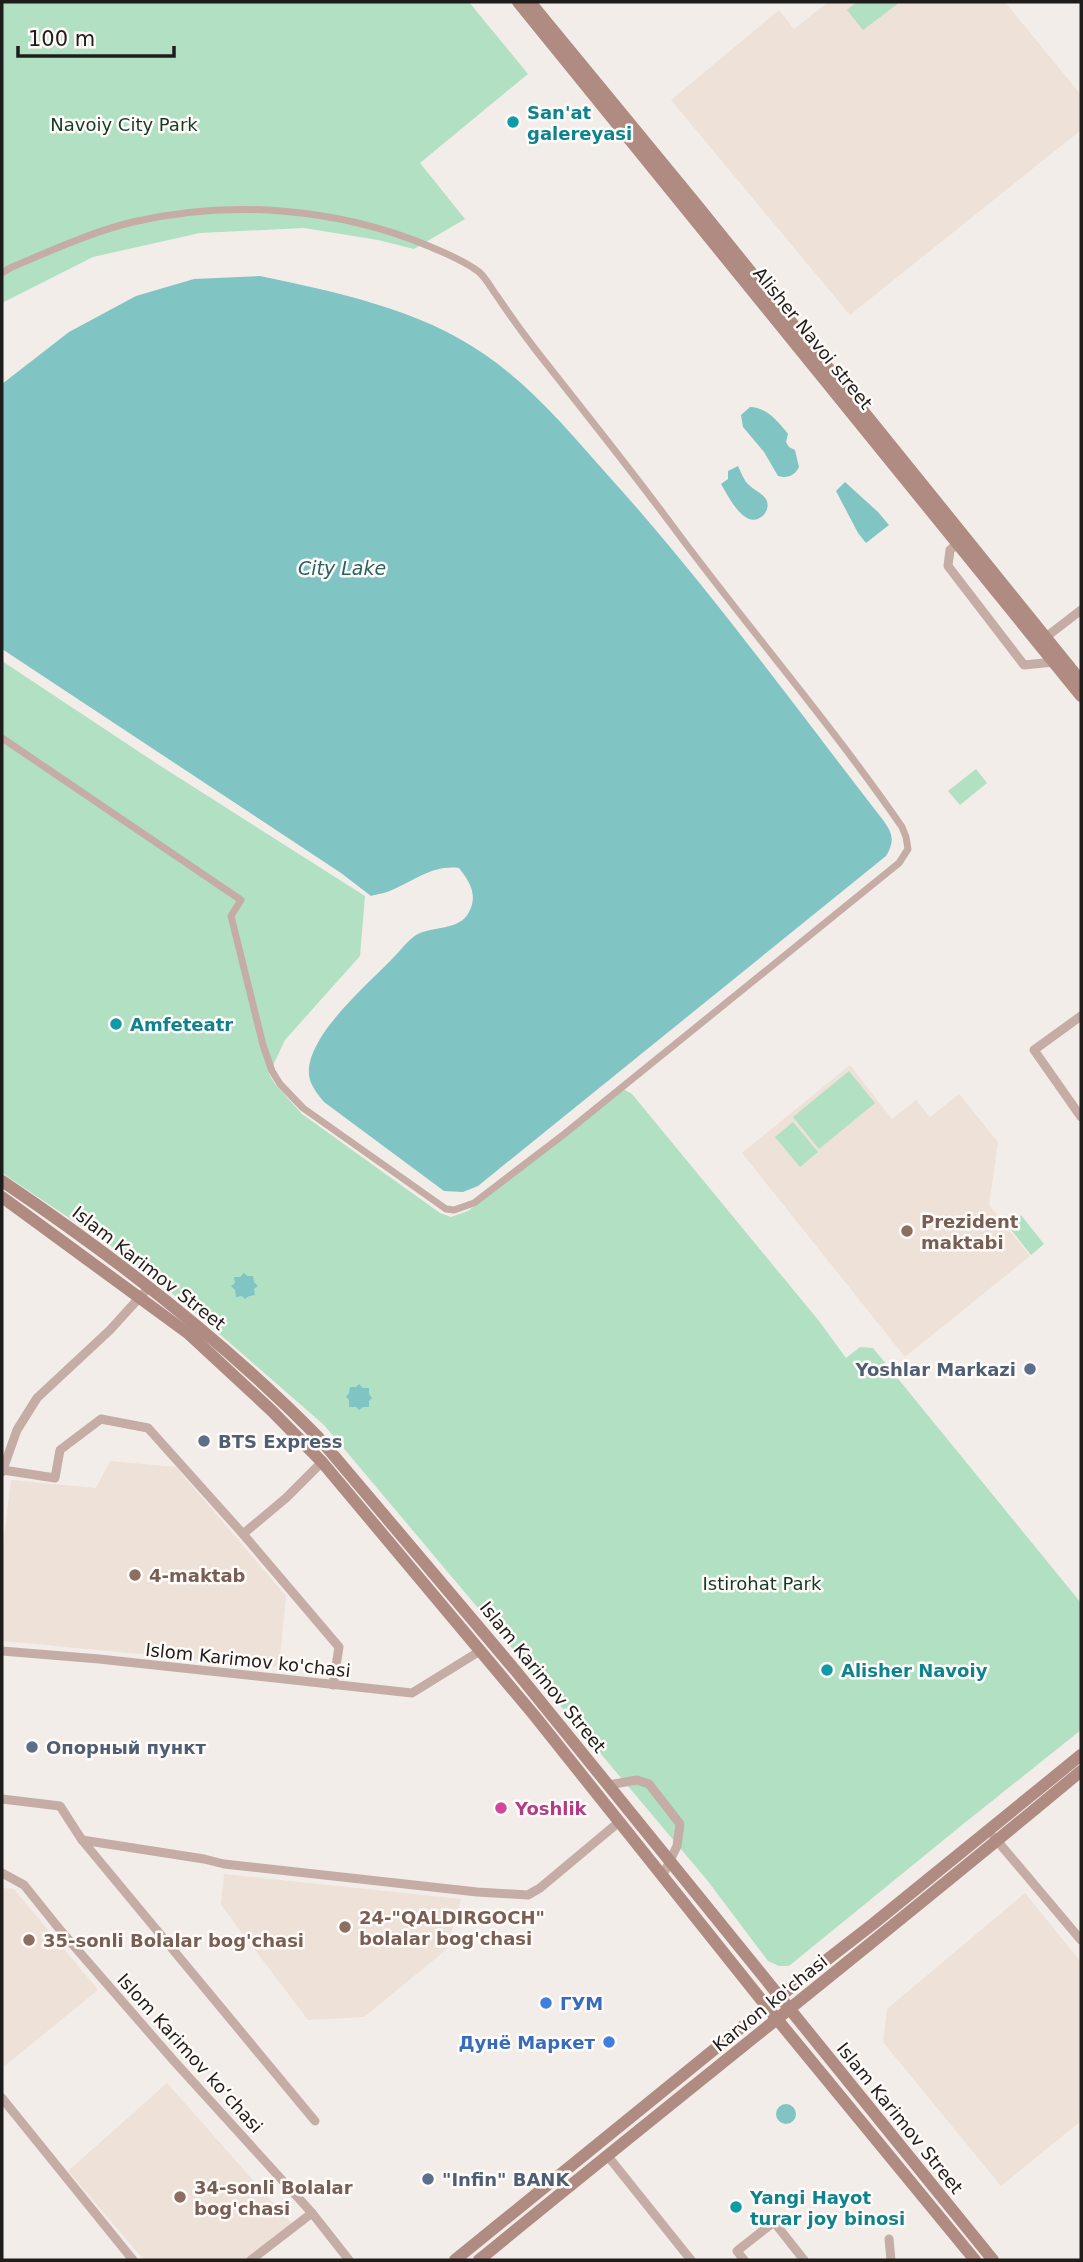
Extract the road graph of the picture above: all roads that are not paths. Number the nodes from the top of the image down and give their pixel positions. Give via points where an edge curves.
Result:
1 (518, 2) edge
2 (530, 2) edge
3 (623, 122) junction
4 (2, 273) edge
5 (923, 493) junction
6 (958, 543) junction
7 (1081, 610) edge
8 (1050, 649) junction
9 (1081, 681) edge
10 (1081, 696) edge
11 (2, 738) edge
12 (1081, 1016) edge
13 (1081, 1117) edge
14 (2, 1181) edge
15 (2, 1196) edge
16 (149, 1287) junction
17 (140, 1298) junction
18 (322, 1462) junction
19 (3, 1472) edge
20 (243, 1534) junction
21 (2, 1651) edge
22 (480, 1651) junction
23 (332, 1685) junction
24 (1081, 1755) edge
25 (1081, 1771) edge
26 (608, 1785) junction
27 (2, 1798) edge
28 (618, 1822) junction
29 (989, 1830) junction
30 (82, 1840) junction
31 (997, 1841) junction
32 (670, 1861) junction
33 (2, 1873) edge
34 (662, 1877) junction
35 (1081, 1940) edge
36 (780, 1996) junction
37 (767, 2007) junction
38 (790, 2010) junction
39 (778, 2020) junction
40 (2, 2098) edge
41 (315, 2121) dead end
42 (607, 2155) junction
43 (312, 2213) junction
44 (889, 2238) dead end
45 (133, 2260) edge
46 (251, 2260) edge
47 (349, 2260) edge
48 (455, 2260) edge
49 (479, 2260) edge
50 (691, 2260) edge
51 (744, 2260) edge
52 (804, 2260) edge
53 (891, 2260) edge
54 (975, 2260) edge
55 (993, 2260) edge

1 - 3 main road, Alisher Navoi street
2 - 3 main road, Alisher Navoi street
3 - 5 main road, Alisher Navoi street
4 - 11 street via 132,222 226,210 341,218 396,232 480,273 860,767 902,827 908,849 899,863 553,1142 474,1203 454,1210 446,1209 303,1108 272,1072 231,916 241,900
5 - 6 main road, Alisher Navoi street
5 - 8 main road, Alisher Navoi street
6 - 8 main road, Alisher Navoi street
6 - 8 street via 950,550 948,566 1024,665
7 - 8 street
8 - 9 main road, Alisher Navoi street
8 - 10 main road, Alisher Navoi street
12 - 13 street via 1034,1050
14 - 16 main road, Islam Karimov Street
15 - 17 main road, Islam Karimov Street
16 - 17 street
16 - 26 main road, Islam Karimov Street via 319,1437
17 - 18 main road, Islam Karimov Street via 189,1334
17 - 19 street via 37,1398 17,1430
18 - 20 street
18 - 22 main road, Islam Karimov Street
19 - 20 street via 55,1478 60,1450 101,1419 148,1428
20 - 23 street via 339,1647
21 - 23 street, Islom Karimov ko'chasi
22 - 23 street, Islom Karimov ko'chasi via 412,1693
22 - 28 main road, Islam Karimov Street
24 - 29 main road
25 - 31 main road, Karvon ko'chasi
26 - 32 main road, Islam Karimov Street
26 - 32 street via 637,1780 649,1784 680,1825
27 - 30 street via 60,1806
28 - 30 street via 528,1895 224,1864
28 - 34 main road, Islam Karimov Street
29 - 31 street
29 - 36 main road
30 - 41 street
31 - 35 street
31 - 38 main road, Karvon ko'chasi
32 - 34 street
32 - 36 main road, Islam Karimov Street
33 - 43 street, Islom Karimov ko‘chasi via 24,1885
34 - 37 main road, Islam Karimov Street
36 - 37 main road
36 - 38 main road, Islam Karimov Street
37 - 39 main road, Islam Karimov Street
37 - 48 main road
38 - 39 main road, Karvon ko'chasi
38 - 55 main road, Islam Karimov Street
39 - 42 main road, Karvon ko'chasi
39 - 54 main road, Islam Karimov Street
40 - 45 street
42 - 49 main road, Karvon ko'chasi
42 - 50 street
43 - 46 street
43 - 47 street, Islom Karimov ko‘chasi
44 - 53 street
51 - 52 street via 737,2252 774,2222

